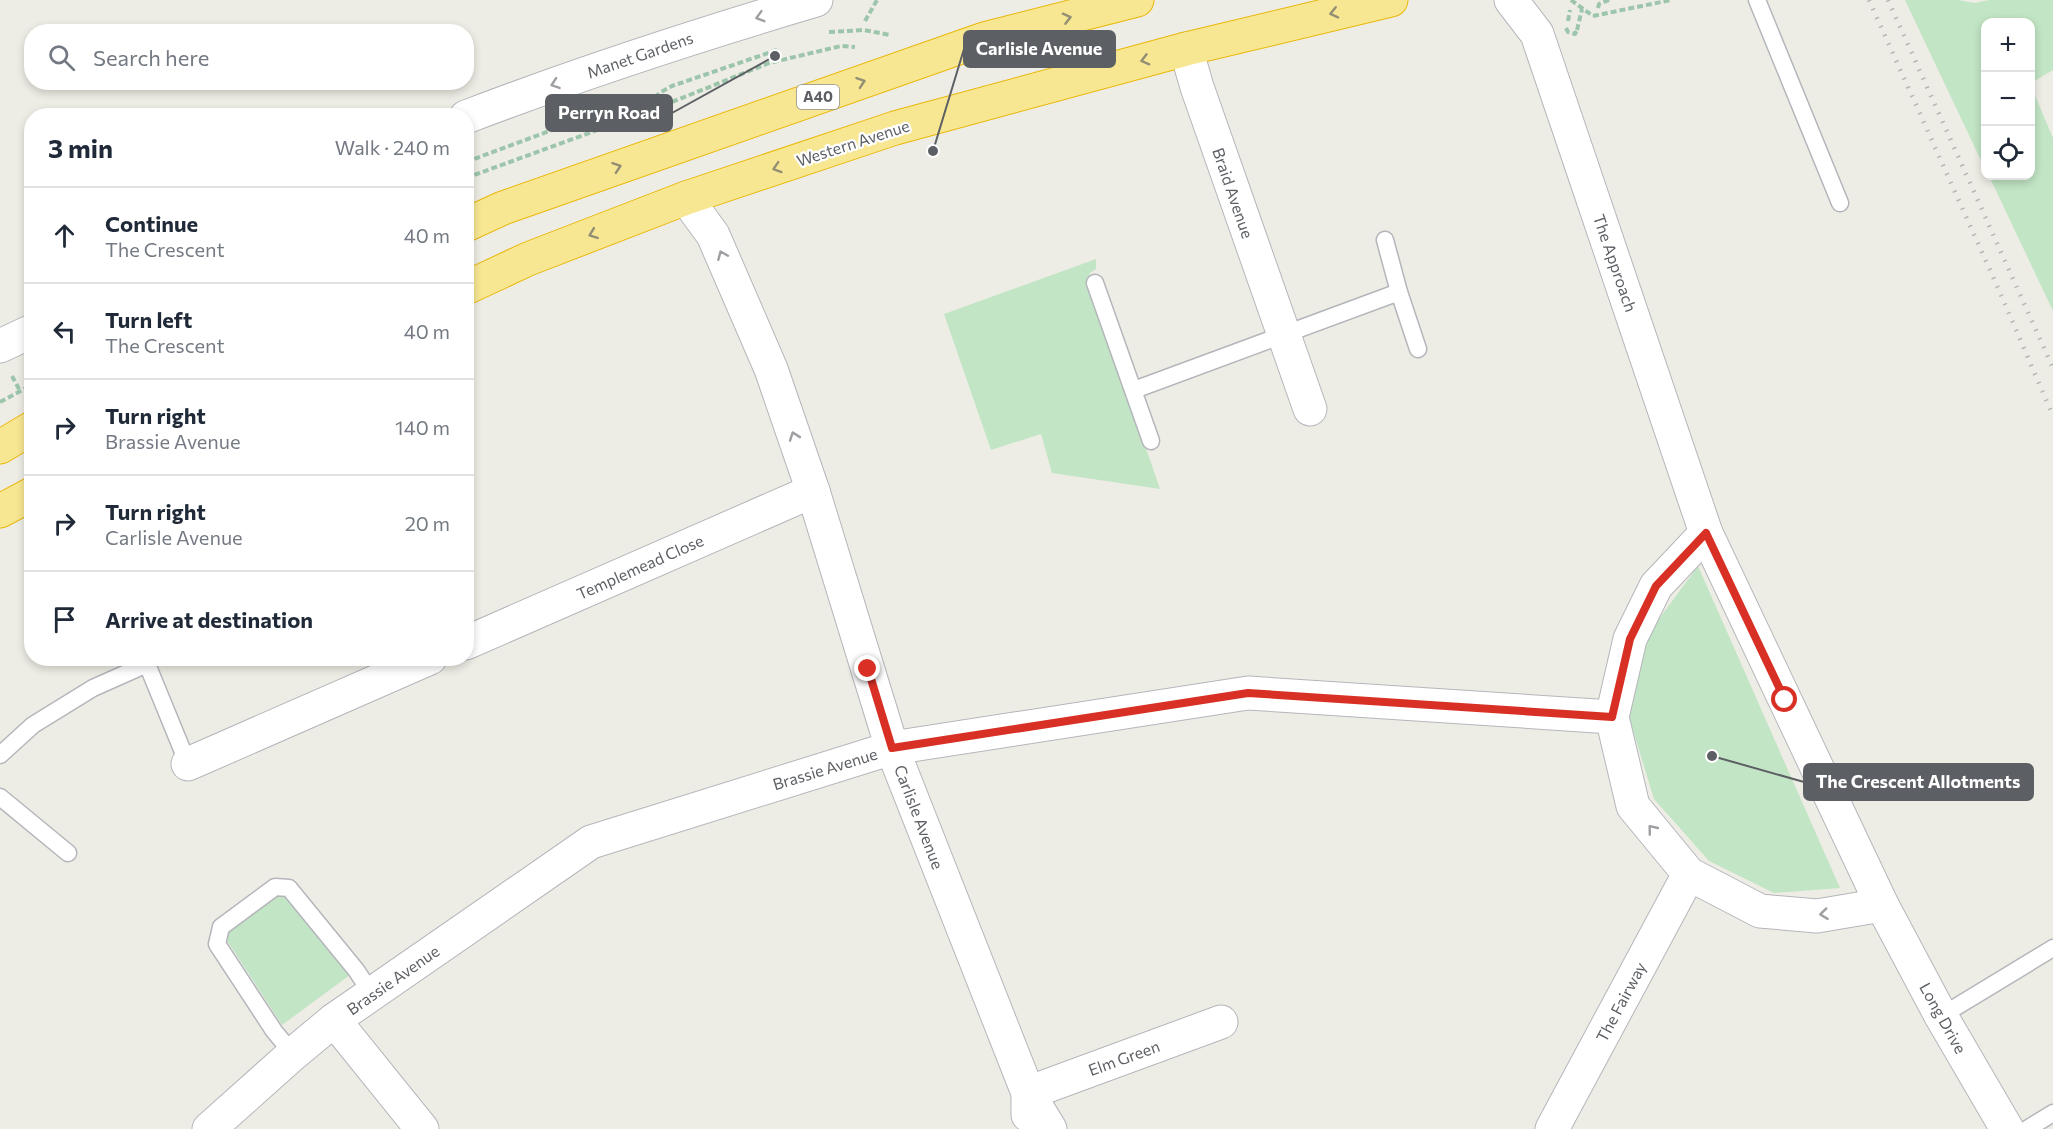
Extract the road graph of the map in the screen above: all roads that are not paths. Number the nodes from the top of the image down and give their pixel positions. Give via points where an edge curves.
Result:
1 (816, 0) edge
2 (1137, 0) edge
3 (1391, 0) edge
4 (1511, 0) edge
5 (1757, 0) edge
6 (1186, 49) junction
7 (474, 114) edge
8 (686, 198) junction
9 (1840, 204) dead end
10 (474, 221) edge
11 (1385, 240) dead end
12 (1095, 283) dead end
13 (474, 284) edge
14 (1399, 291) junction
15 (1283, 336) junction
16 (24, 343) edge
17 (1418, 349) dead end
18 (10, 363) edge
19 (1134, 390) junction
20 (1310, 409) dead end
21 (24, 433) edge
22 (1151, 441) dead end
23 (0, 447) edge
24 (813, 491) junction
25 (24, 498) edge
26 (0, 511) edge
27 (1706, 533) junction
28 (474, 639) edge
29 (142, 666) edge
30 (148, 666) edge
31 (412, 666) edge
32 (1612, 717) junction
33 (892, 748) junction
34 (0, 755) edge
35 (188, 764) joint
36 (0, 797) edge
37 (68, 853) dead end
38 (1689, 874) junction
39 (1882, 905) junction
40 (2053, 948) edge
41 (372, 994) junction
42 (1941, 1016) junction
43 (334, 1020) junction
44 (1221, 1022) dead end
45 (293, 1054) junction
46 (1028, 1093) junction
47 (2053, 1113) edge
48 (209, 1129) edge
49 (422, 1129) edge
50 (1029, 1129) edge
51 (1050, 1129) edge
52 (1552, 1129) edge
53 (2007, 1129) edge
54 (2027, 1129) edge

1 -> 7 street, Manet Gardens via 688,39
10 -> 2 highway, A40 via 984,39
3 -> 6 highway, Western Avenue
4 - 27 street, The Approach via 1552,31
5 - 9 lane
6 -> 8 highway, Western Avenue via 895,128
6 - 15 street, Braid Avenue
8 -> 13 highway, Western Avenue via 528,259
24 -> 8 street, Carlisle Avenue via 771,369 713,235
11 - 14 lane
12 - 19 lane
14 - 15 lane
14 - 17 lane
15 - 19 lane
15 - 20 street, Braid Avenue
16 - 18 street
19 - 22 lane
21 - 23 highway
24 - 28 street, Templemead Close
24 - 33 street, Carlisle Avenue
25 - 26 highway
27 - 32 street via 1656,586 1630,639
27 - 39 street, The Approach
29 - 34 lane via 93,688 33,725
30 - 35 lane
31 - 35 street
32 - 33 street, Brassie Avenue via 1248,693
38 -> 32 street via 1633,806
33 - 41 street, Brassie Avenue via 591,842
33 - 46 street, Carlisle Avenue
36 - 37 lane
39 -> 38 street via 1817,915 1760,911
38 - 52 street, The Fairway
39 - 42 street, Long Drive
40 - 42 lane
41 - 43 street, Brassie Avenue
41 - 45 lane via 289,888 275,886 221,927 217,944
42 - 53 street, Long Drive
43 - 45 street, Brassie Avenue
43 - 49 street
44 - 46 street, Elm Green
45 - 48 street, Brassie Avenue
46 - 50 street
46 - 51 street, Carlisle Avenue
47 - 54 lane

